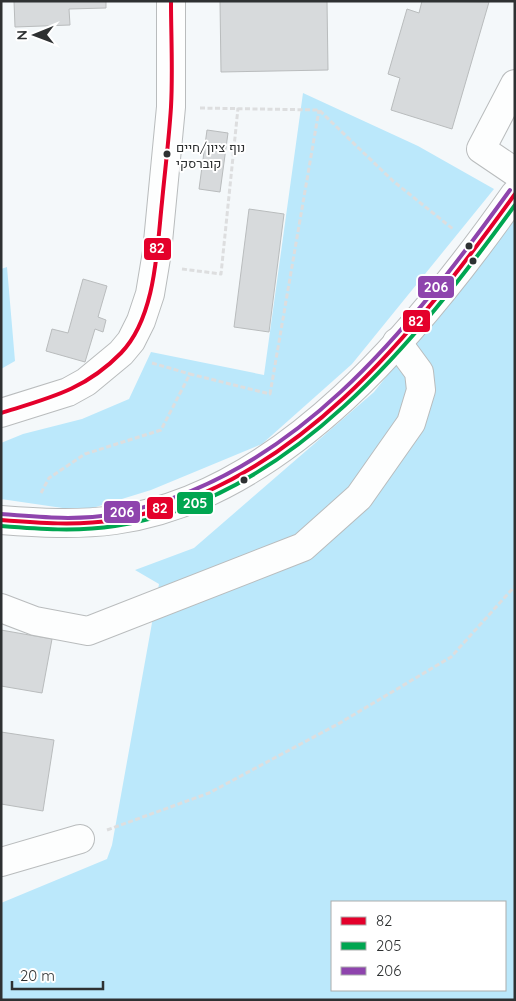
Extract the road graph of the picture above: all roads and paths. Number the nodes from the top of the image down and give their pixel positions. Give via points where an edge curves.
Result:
1 (171, 1) edge
2 (515, 84) edge
3 (172, 107) junction
4 (238, 108) junction
5 (319, 110) junction
6 (515, 172) edge
7 (515, 194) edge
8 (477, 248) junction
9 (180, 278) dead end
10 (397, 342) junction
11 (121, 353) junction
12 (190, 374) junction
13 (1, 413) edge
14 (14, 521) edge
15 (515, 586) edge
16 (1, 608) edge
17 (80, 839) joint
18 (1, 862) edge

1 - 3 street
2 - 6 street via 481,148
3 - 4 path
3 - 11 street via 150,294 142,321
4 - 5 path
4 - 9 path via 221,274 182,269
5 - 8 path via 393,182
5 - 12 path via 270,394
7 - 8 street
8 - 10 street
10 - 14 street via 373,370 301,436 237,479 169,507 116,520 72,524
10 - 16 street via 419,372 421,390 411,423 359,497 303,547 88,632 35,621
11 - 12 path
11 - 13 street via 86,382 68,392
12 - 14 path via 160,430 85,454 49,478
15 - 17 path via 451,656 338,724 209,793
17 - 18 street

